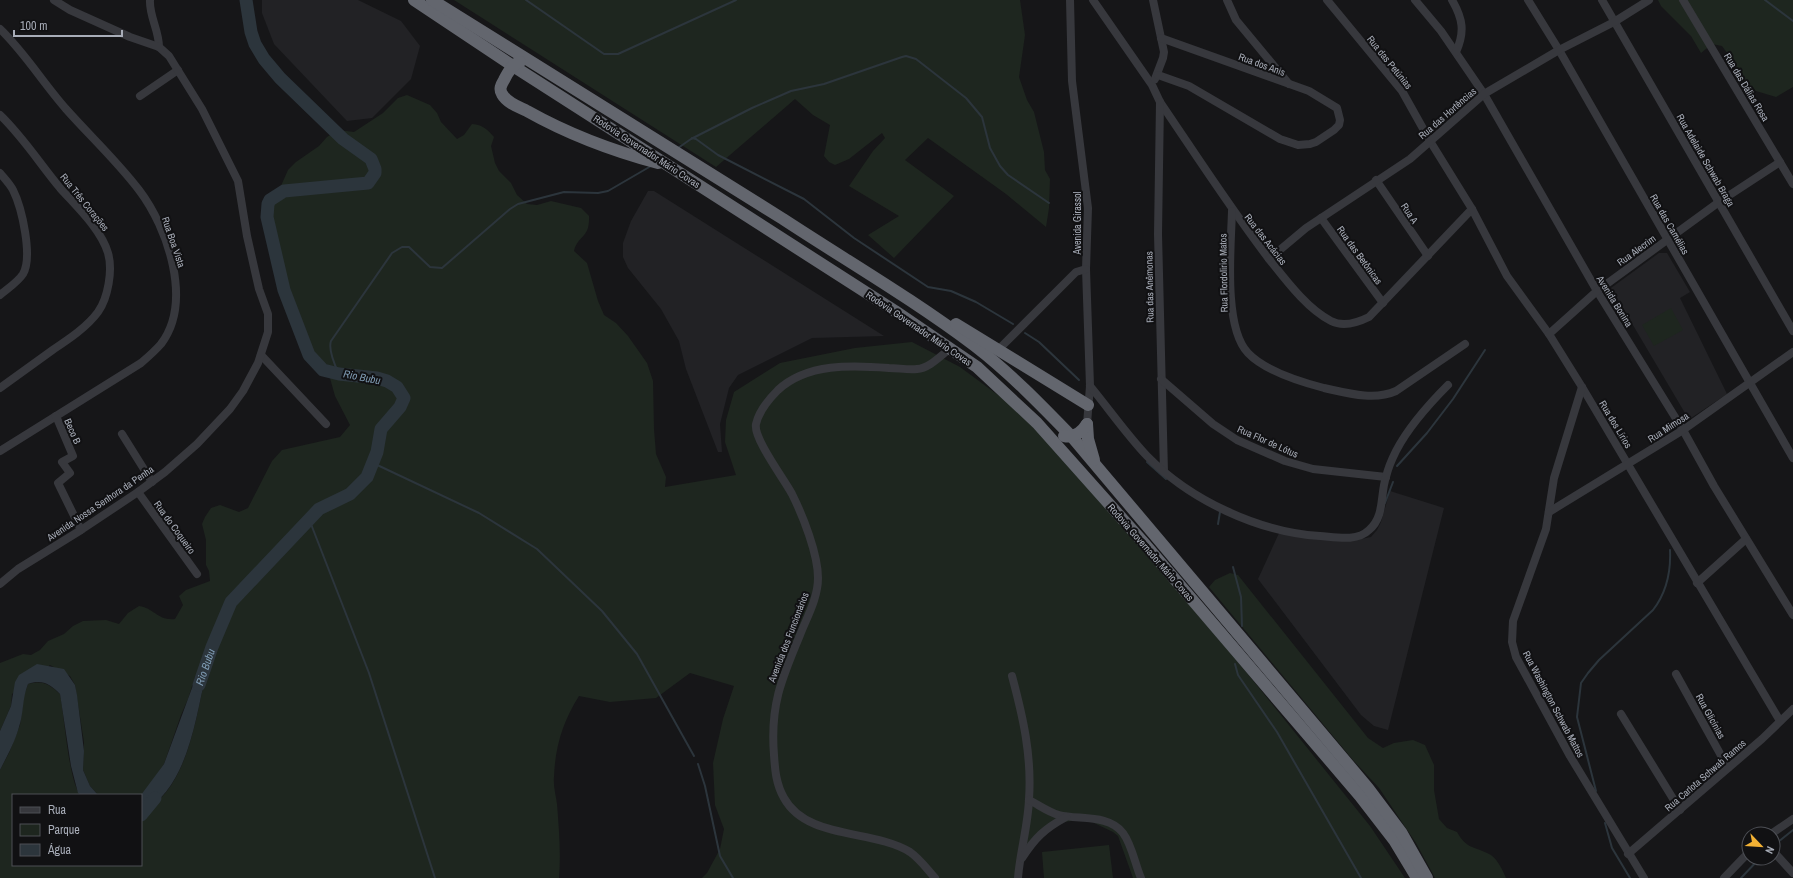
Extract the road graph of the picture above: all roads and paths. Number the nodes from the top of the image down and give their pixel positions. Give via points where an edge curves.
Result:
1 (54, 0) edge
2 (150, 0) edge
3 (414, 0) edge
4 (432, 0) edge
5 (1070, 0) edge
6 (1094, 0) edge
7 (1153, 0) edge
8 (1227, 0) edge
9 (1327, 0) edge
10 (1415, 0) edge
11 (1452, 0) edge
12 (1528, 0) edge
13 (1602, 0) edge
14 (1649, 0) edge
15 (1683, 0) edge
16 (1614, 22) junction
17 (0, 30) edge
18 (1161, 38) junction
19 (159, 47) junction
20 (1559, 50) junction
21 (1456, 52) junction
22 (513, 66) junction
23 (178, 70) junction
24 (1158, 75) junction
25 (1289, 84) junction
26 (1152, 85) junction
27 (1484, 94) junction
28 (140, 96) dead end
29 (1160, 102) junction
30 (0, 115) edge
31 (641, 131) junction
32 (1430, 141) junction
33 (1780, 162) junction
34 (671, 166) junction
35 (0, 173) edge
36 (1376, 180) junction
37 (1793, 184) edge
38 (1719, 202) junction
39 (1472, 209) junction
40 (1232, 211) junction
41 (1321, 218) junction
42 (1667, 240) junction
43 (1428, 256) junction
44 (1269, 259) junction
45 (1086, 269) junction
46 (1597, 291) junction
47 (0, 295) edge
48 (1383, 303) junction
49 (920, 308) junction
50 (1793, 331) edge
51 (1549, 334) junction
52 (1465, 344) dead end
53 (951, 348) junction
54 (999, 349) junction
55 (1793, 352) edge
56 (261, 355) junction
57 (978, 367) junction
58 (1161, 379) junction
59 (1748, 383) junction
60 (1448, 385) dead end
61 (1090, 386) junction
62 (1582, 387) junction
63 (0, 388) edge
64 (1088, 405) junction
65 (56, 416) junction
66 (326, 424) dead end
67 (1087, 424) junction
68 (1683, 430) junction
69 (122, 434) dead end
70 (1072, 437) junction
71 (0, 451) edge
72 (1793, 458) edge
73 (1628, 464) junction
74 (1096, 465) junction
75 (1164, 472) junction
76 (1386, 477) junction
77 (152, 482) junction
78 (138, 492) junction
79 (1549, 512) junction
80 (81, 530) junction
81 (1746, 539) junction
82 (196, 574) dead end
83 (1697, 583) junction
84 (0, 584) edge
85 (1793, 615) edge
86 (1676, 674) dead end
87 (1012, 676) dead end
88 (1793, 709) edge
89 (1622, 714) dead end
90 (1780, 721) junction
91 (1728, 768) junction
92 (1029, 800) junction
93 (1680, 810) junction
94 (1066, 817) junction
95 (1793, 819) edge
96 (1781, 827) edge
97 (1628, 854) junction
98 (1020, 860) junction
99 (1741, 860) edge
100 (1781, 860) edge
101 (1793, 873) edge
102 (935, 878) edge
103 (1018, 878) edge
104 (1142, 878) edge
105 (1417, 878) edge
106 (1427, 878) edge
107 (1644, 878) edge
108 (1724, 878) edge

1 - 19 street via 130,37
2 - 19 street
3 - 22 highway, Rodovia Governador Mário Covas
4 - 31 highway, Rodovia Governador Mário Covas
5 - 45 street, Avenida Girassol via 1072,81 1088,208
6 - 26 street, Rua das Acácias
7 - 18 street
8 - 25 street via 1236,20
9 - 32 street, Rua das Petúnias via 1402,91
10 - 21 street, Avenida Bonina
11 - 21 street via 1461,18 1462,39
12 - 20 street, Rua das Camélias
13 - 16 street, Rua Adelaide Schwab Braga
14 - 16 street, Rua das Hortências
15 - 33 street, Rua das Dálias Rosa
16 - 20 street, Rua das Hortências
16 - 38 street, Rua Adelaide Schwab Braga
17 - 65 street, Rua Boa Vista via 16,45 53,93 139,191 154,215 165,243 176,287 175,306 167,334 161,344 141,363
18 - 24 street via 1164,58
18 - 25 street, Rua dos Anis
19 - 23 street, Avenida Nossa Senhora da Penha
20 - 27 street, Rua das Hortências
20 - 42 street, Rua das Camélias
21 - 27 street, Avenida Bonina
22 - 31 highway via 523,63 622,126
22 - 34 highway, Rodovia Governador Mário Covas
22 - 34 highway via 500,89 505,98 514,104 555,126 598,144
23 - 28 street
23 - 56 street, Avenida Nossa Senhora da Penha via 202,109 238,181 247,236 259,289 268,314 268,332
24 - 25 street, Rua dos Anis via 1189,86 1280,139 1298,145 1316,142 1339,125 1337,108 1309,91
24 - 26 street
26 - 29 street, Rua das Acácias
27 - 32 street, Rua das Hortências
27 - 46 street, Avenida Bonina
29 - 40 street, Rua das Acácias
29 - 58 street, Rua das Anêmonas via 1158,234
30 - 63 street, Rua Três Corações via 86,218 103,241 109,262 105,298 94,317
31 - 49 highway, Rodovia Governador Mário Covas
32 - 36 street, Rua das Hortências via 1410,159
32 - 39 street, Rua dos Lírios
33 - 37 street, Rua das Dálias Rosa
33 - 38 street, Rua Alecrim
34 - 53 highway, Rodovia Governador Mário Covas
35 - 47 street via 9,183 17,200 27,252 23,274
36 - 41 street, Rua das Hortências
36 - 43 street, Rua A
38 - 42 street, Rua Alecrim
38 - 50 street, Rua Adelaide Schwab Braga
39 - 43 street, Rua das Acácias
39 - 51 street, Rua dos Lírios via 1507,276
40 - 44 street, Rua das Acácias
40 - 52 street, Rua Flordolirio Matos via 1231,278 1236,334 1243,347 1255,360 1291,378 1378,396 1396,391
41 - 44 street, Rua das Hortências via 1292,238
41 - 48 street, Rua das Betônicas
42 - 46 street, Rua Alecrim
42 - 59 street, Rua das Camélias
43 - 48 street, Rua das Acácias
44 - 48 street, Rua das Acácias via 1313,308 1331,321 1342,324 1361,321
45 - 54 street via 1076,272
45 - 61 street, Avenida Girassol
46 - 51 street, Rua Alecrim
46 - 68 street, Avenida Bonina
49 - 54 highway via 942,315
49 - 70 highway, Rodovia Governador Mário Covas via 998,365
51 - 62 street, Rua dos Lírios
53 - 57 highway, Rodovia Governador Mário Covas
53 - 102 street, Avenida dos Funcionários via 934,361 917,369 835,366 802,375 780,389 764,406 756,424 758,436 802,516 818,578 814,600 784,672 775,703 772,736 777,783 788,803 806,821 876,839 908,851
54 - 64 highway
55 - 59 street, Rua Mimosa
56 - 66 street
56 - 77 street, Avenida Nossa Senhora da Penha via 249,382 230,409 197,444
57 - 70 highway via 989,368 1053,433
57 - 105 highway, Rodovia Governador Mário Covas via 1037,423 1143,542 1360,796 1394,840
58 - 75 street, Rua das Anêmonas
58 - 76 street, Rua Flor de Lótus via 1213,424 1237,440 1285,461 1313,469
59 - 68 street, Rua Mimosa
59 - 72 street, Rua das Camélias
60 - 76 street via 1407,433 1396,451
61 - 64 street, Avenida Girassol
61 - 75 street via 1147,456
62 - 73 street, Rua dos Lírios
62 - 79 street, Rua Washington Schwab Mattos via 1554,478
64 - 67 street, Avenida Girassol
65 - 71 street, Rua Boa Vista
65 - 80 street, Beco B via 74,456 62,462 70,473 58,483
67 - 70 highway
67 - 74 highway via 1088,440
68 - 73 street, Rua Mimosa
68 - 81 street, Avenida Bonina
69 - 77 street
70 - 74 highway, Rodovia Governador Mário Covas
73 - 79 street, Rua Mimosa
73 - 83 street, Rua dos Lírios
74 - 106 highway, Rodovia Governador Mário Covas via 1368,788 1401,832
75 - 76 street via 1191,493 1222,510 1278,529 1306,535 1344,538 1362,535 1374,525 1381,509
77 - 78 street, Avenida Nossa Senhora da Penha
78 - 80 street, Avenida Nossa Senhora da Penha
78 - 82 street, Rua do Coqueiro
79 - 97 street, Rua Washington Schwab Mattos via 1546,529 1514,621 1512,642 1519,663
80 - 84 street, Avenida Nossa Senhora da Penha via 18,569
81 - 83 street
81 - 85 street, Avenida Bonina
83 - 90 street, Rua dos Lírios
86 - 91 street, Rua Glicínias
87 - 92 street via 1025,728
88 - 90 street, Rua Carlota Schwab Ramos
89 - 93 street
90 - 91 street, Rua Carlota Schwab Ramos
91 - 93 street, Rua Carlota Schwab Ramos
92 - 94 street via 1049,812
92 - 98 street
93 - 97 street, Rua Carlota Schwab Ramos
94 - 98 street via 1046,828
94 - 104 street via 1101,820 1121,831 1128,841
95 - 96 street
97 - 107 street, Rua Washington Schwab Mattos
98 - 103 street
99 - 108 street
100 - 101 street

